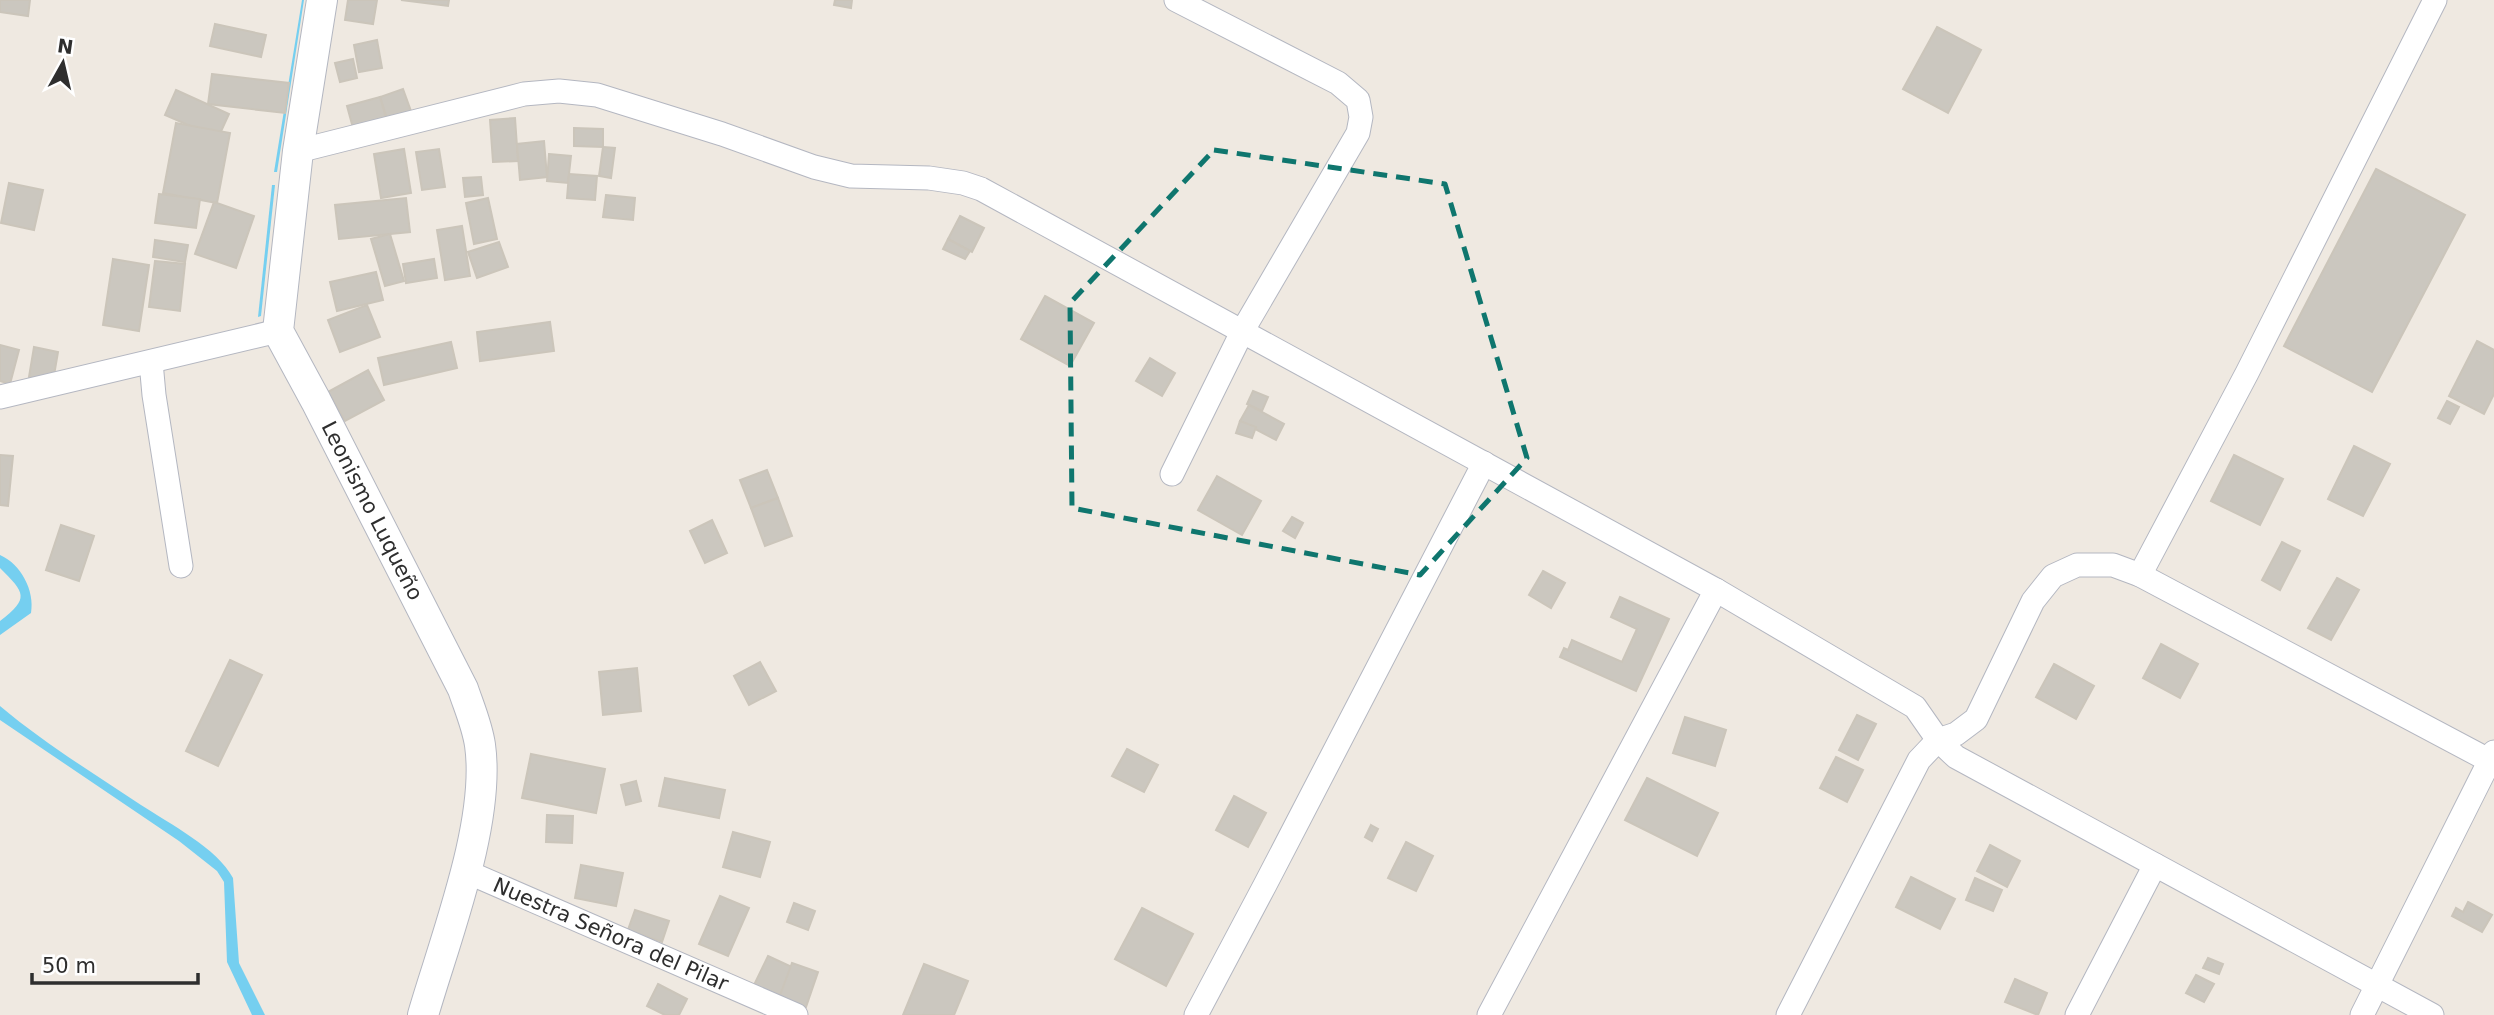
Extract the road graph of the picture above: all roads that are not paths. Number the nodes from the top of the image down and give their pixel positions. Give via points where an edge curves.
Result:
1 (322, 0) edge
2 (1176, 0) edge
3 (2435, 0) edge
4 (298, 152) junction
5 (1243, 330) junction
6 (278, 331) junction
7 (151, 362) junction
8 (0, 397) edge
9 (1484, 463) junction
10 (1172, 474) dead end
11 (181, 566) dead end
12 (2140, 575) junction
13 (1716, 590) junction
14 (1938, 740) junction
15 (2492, 759) edge
16 (2155, 865) junction
17 (465, 870) junction
18 (2377, 985) junction
19 (423, 1015) edge
20 (796, 1015) edge
21 (1195, 1015) edge
22 (1489, 1015) edge
23 (1788, 1015) edge
24 (2077, 1015) edge
25 (2362, 1015) edge
26 (2432, 1015) edge

1 - 4 street
2 - 5 street via 1338,83 1358,100 1358,133
3 - 12 street
4 - 5 street via 524,94 597,95 851,176 963,183 1000,198
4 - 6 street
5 - 9 street
5 - 10 street
6 - 7 street
6 - 17 street, Leonismo Luqueño via 463,688 480,744 481,797
7 - 8 street
7 - 11 street
9 - 13 street
9 - 21 street
12 - 14 street via 2113,565 2077,565 2053,576 2033,601 1976,719
12 - 15 street
13 - 14 street via 1915,707
13 - 22 street
14 - 16 street via 1956,757
14 - 23 street via 1919,760
15 - 18 street
16 - 18 street
16 - 24 street
17 - 19 street, Leonismo Luqueño
17 - 20 street, Nuestra Señora del Pilar
18 - 25 street
18 - 26 street

